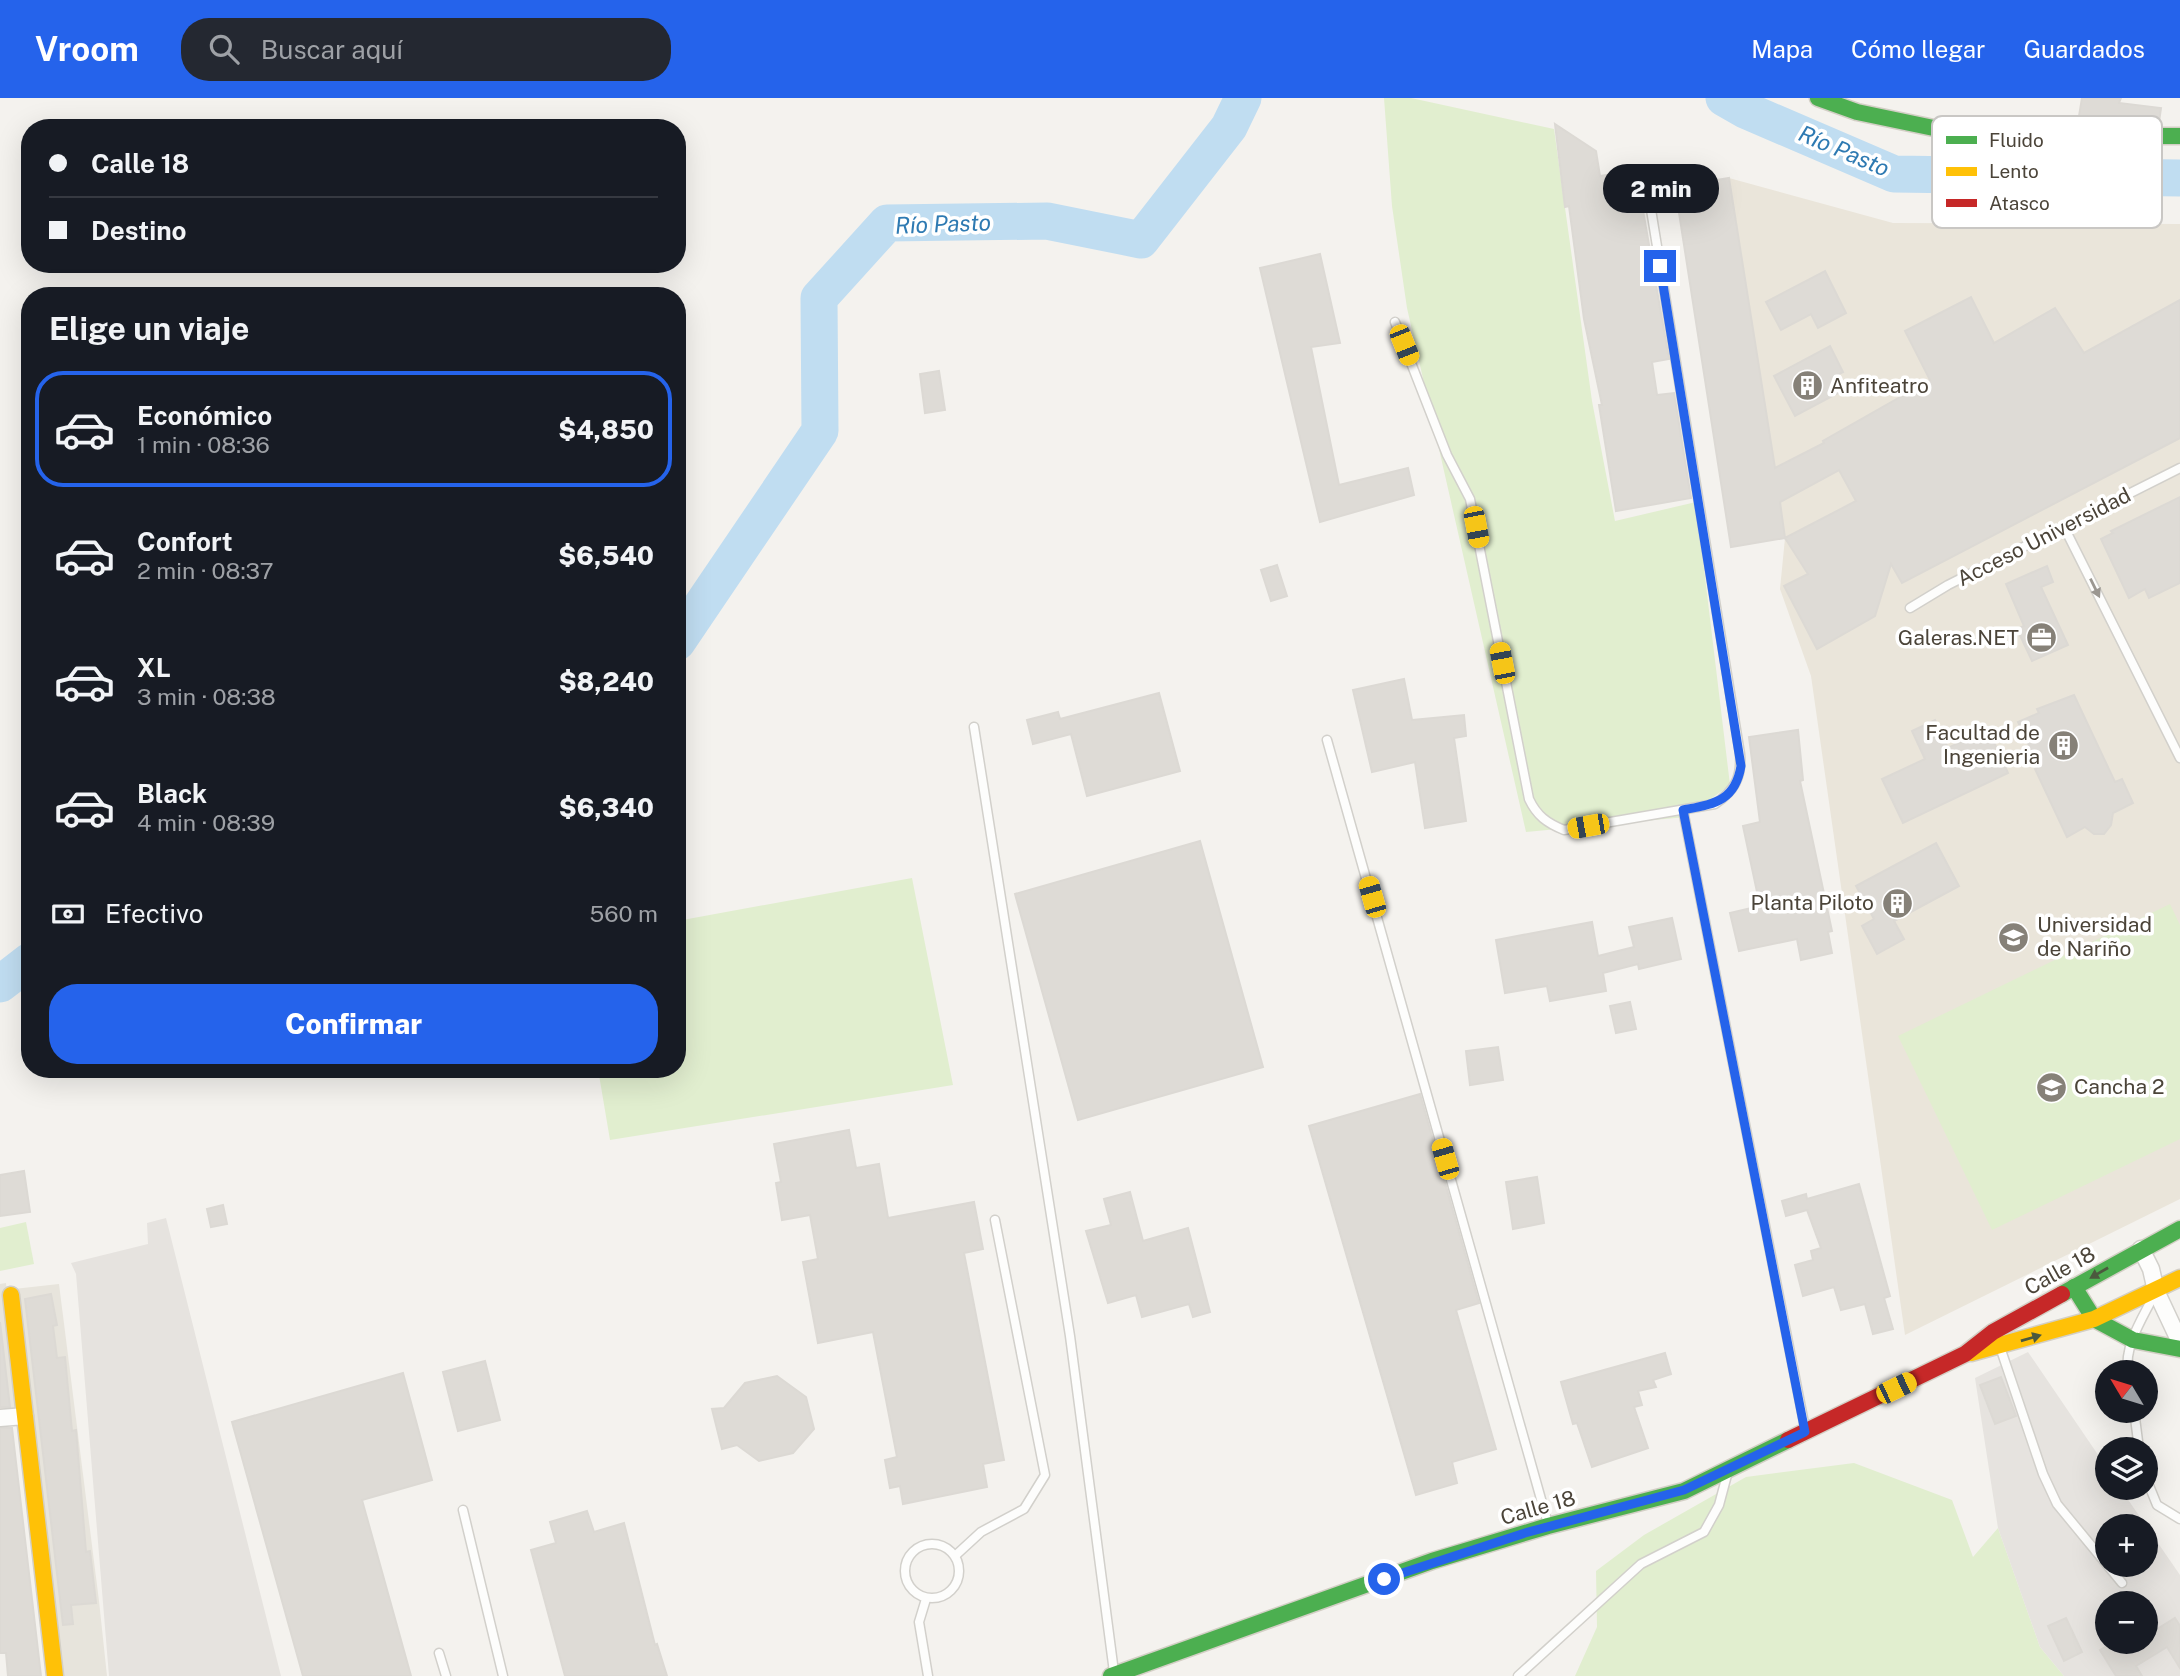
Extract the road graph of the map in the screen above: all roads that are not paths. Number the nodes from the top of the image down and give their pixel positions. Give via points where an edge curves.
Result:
1 (1818, 98) edge
2 (1932, 128) edge
3 (2162, 136) edge
4 (2180, 136) edge
5 (1647, 185) dead end
6 (1395, 322) dead end
7 (2180, 468) edge
8 (2064, 527) junction
9 (1910, 608) dead end
10 (974, 727) dead end
11 (1327, 740) dead end
12 (2180, 758) edge
13 (1683, 810) junction
14 (995, 1220) dead end
15 (2180, 1228) edge
16 (2141, 1249) junction
17 (2180, 1278) edge
18 (2074, 1287) junction
19 (2156, 1291) junction
20 (11, 1295) dead end
21 (2094, 1319) junction
22 (2133, 1340) junction
23 (2180, 1342) edge
24 (2000, 1347) junction
25 (2180, 1349) edge
26 (1965, 1354) junction
27 (2128, 1360) edge
28 (25, 1416) junction
29 (0, 1419) edge
30 (1805, 1432) junction
31 (1729, 1469) junction
32 (2155, 1500) edge
33 (463, 1510) dead end
34 (2180, 1518) edge
35 (1548, 1527) junction
36 (956, 1555) junction
37 (2122, 1583) dead end
38 (926, 1599) junction
39 (439, 1653) dead end
40 (55, 1676) edge
41 (446, 1676) edge
42 (503, 1676) edge
43 (928, 1676) edge
44 (1113, 1676) edge
45 (1518, 1676) edge

1 - 2 main road via 1857,112
3 - 4 main road
5 - 13 lane via 1741,766 1739,778 1725,797
6 - 13 lane via 1447,455 1470,499 1534,810 1564,830
7 - 8 lane, Acceso Universidad
8 - 9 lane, Acceso Universidad
8 -> 12 lane
10 - 44 lane via 1070,1336
11 - 35 lane
13 - 30 lane
14 - 36 lane via 1045,1475 1024,1508 981,1532
15 - 16 main road, Calle 18
16 -> 18 main road, Calle 18
16 - 19 street
17 - 19 main road, Calle 18
18 - 21 main road
18 - 26 main road, Calle 18 via 1993,1332
19 - 21 main road, Calle 18
19 - 22 lane
19 - 23 street
20 - 28 main road
21 - 22 main road
24 -> 21 main road, Calle 18
22 - 25 main road
22 - 27 lane
24 - 26 main road, Calle 18
24 - 37 lane via 2057,1504
26 - 30 main road, Calle 18
28 - 29 street
28 - 40 main road
30 - 31 main road, Calle 18
31 - 35 main road, Calle 18 via 1684,1490
31 - 45 lane via 1719,1505 1704,1532 1641,1564
32 - 34 lane
33 - 42 lane
35 - 44 main road, Calle 18 via 1433,1561
36 - 38 lane via 960,1576 948,1595
36 - 38 lane via 938,1542 916,1547 909,1556 903,1565 908,1587
38 - 43 lane via 919,1622
39 - 41 lane

